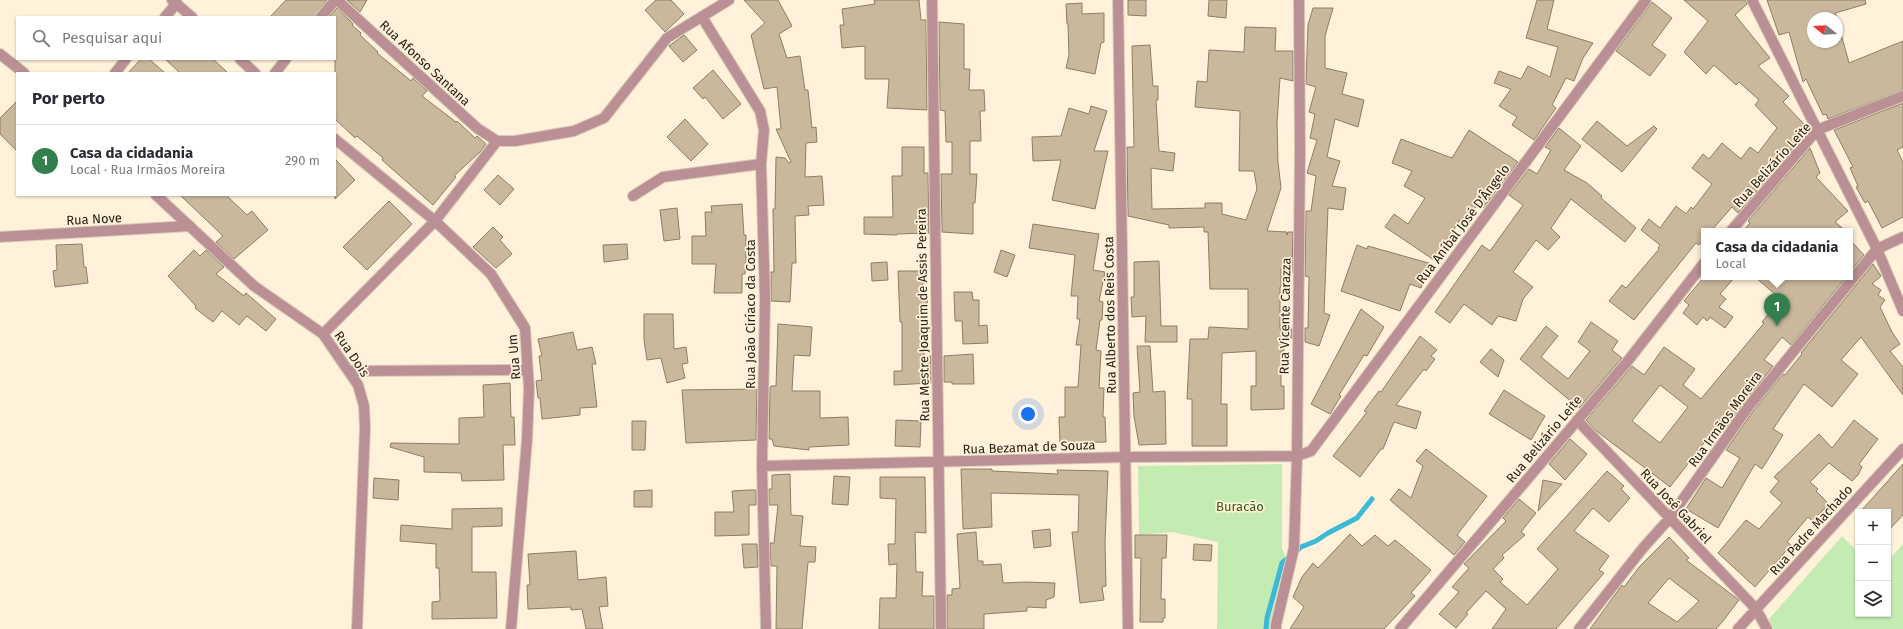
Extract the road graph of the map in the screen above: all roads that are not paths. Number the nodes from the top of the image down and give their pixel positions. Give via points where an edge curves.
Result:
1 (336, 0) edge
2 (729, 0) edge
3 (932, 0) edge
4 (1118, 0) edge
5 (1299, 0) edge
6 (1646, 0) edge
7 (1752, 0) edge
8 (175, 2) edge
9 (166, 16) edge
10 (191, 16) edge
11 (322, 16) edge
12 (702, 17) junction
13 (0, 54) edge
14 (125, 60) edge
15 (241, 60) edge
16 (285, 60) edge
17 (23, 72) edge
18 (116, 72) edge
19 (254, 72) edge
20 (276, 72) edge
21 (1903, 96) edge
22 (1818, 130) junction
23 (336, 140) edge
24 (497, 141) junction
25 (761, 164) junction
26 (157, 196) edge
27 (633, 196) dead end
28 (435, 221) junction
29 (190, 226) junction
30 (1734, 228) edge
31 (0, 237) edge
32 (1903, 237) edge
33 (1877, 249) junction
34 (1701, 267) edge
35 (1853, 278) edge
36 (1852, 280) edge
37 (1903, 311) edge
38 (323, 334) junction
39 (527, 370) junction
40 (349, 371) junction
41 (1577, 420) junction
42 (1903, 449) edge
43 (1297, 456) junction
44 (1126, 457) junction
45 (938, 462) junction
46 (762, 466) junction
47 (1669, 519) junction
48 (1756, 609) junction
49 (357, 629) edge
50 (512, 629) edge
51 (766, 629) edge
52 (941, 629) edge
53 (1128, 629) edge
54 (1276, 629) edge
55 (1400, 629) edge
56 (1579, 629) edge
57 (1738, 629) edge
58 (1767, 629) edge

1 - 11 street
1 - 24 street, Rua Afonso Santana via 477,128
2 - 12 street
3 - 45 street, Rua Mestre Joaquim de Assis Pereira
4 - 44 street, Rua Alberto dos Reis Costa
5 - 43 street, Rua Vicente Carazza
6 - 43 street, Rua Aníbal José D'Ângelo via 1311,451
7 - 22 street
8 - 9 street
8 - 10 street
12 - 24 street via 667,38 604,118 574,131 515,141
12 - 25 street, Rua João Ciríaco da Costa via 760,111 764,130
13 - 17 street
14 - 18 street
15 - 19 street
16 - 20 street
21 - 22 street, Rua Belizário Leite
22 - 30 street, Rua Belizário Leite
22 - 33 street
23 - 28 street, Rua Um
24 - 28 street
25 - 27 street via 663,177
25 - 46 street, Rua João Ciríaco da Costa via 765,299
26 - 29 street, Rua Dois
28 - 38 street
28 - 39 street, Rua Um via 491,274 513,307 525,328
29 - 31 street, Rua Nove
29 - 38 street, Rua Dois via 254,286
32 - 33 street, Rua Irmãos Moreira
33 - 35 street, Rua Irmãos Moreira
33 - 37 street
34 - 41 street, Rua Belizário Leite via 1627,362
36 - 47 street, Rua Irmãos Moreira via 1748,406
38 - 40 street, Rua Dois
39 - 40 street
39 - 50 street, Rua Um via 527,440
40 - 49 street, Rua Dois via 358,385 364,406 365,428
41 - 47 street, Rua José Gabriel
41 - 55 street, Rua Belizário Leite
42 - 48 street, Rua Padre Machado
43 - 44 street, Rua Bezamat de Souza
43 - 54 street, Rua Vicente Carazza via 1294,548
44 - 45 street, Rua Bezamat de Souza
44 - 53 street, Rua Alberto dos Reis Costa
45 - 46 street, Rua Bezamat de Souza
45 - 52 street, Rua Mestre Joaquim de Assis Pereira
46 - 51 street, Rua João Ciríaco da Costa
47 - 48 street, Rua José Gabriel
47 - 56 street, Rua Irmãos Moreira
48 - 57 street, Rua Padre Machado
48 - 58 street, Rua José Gabriel

